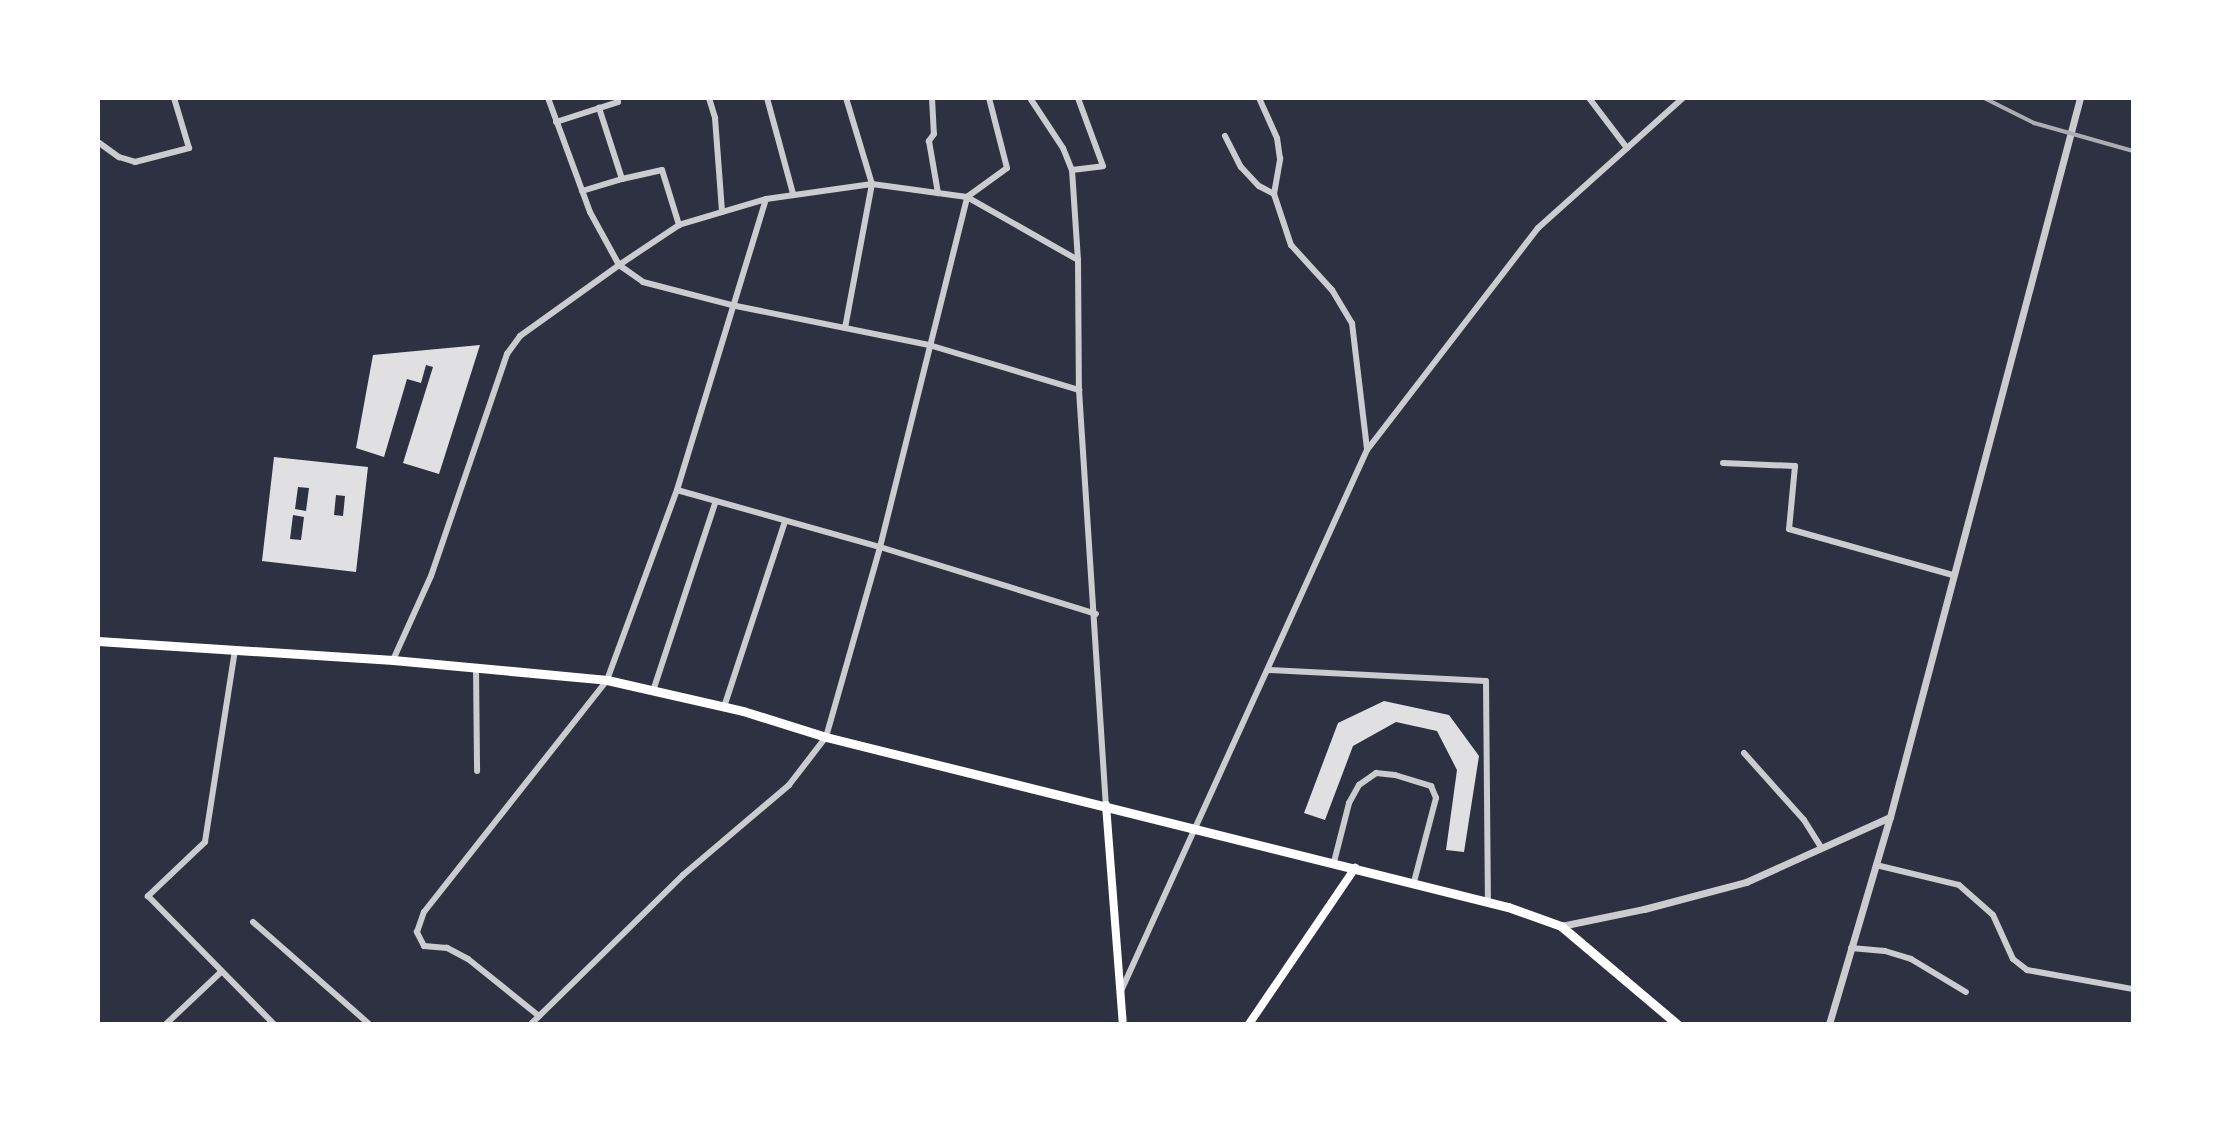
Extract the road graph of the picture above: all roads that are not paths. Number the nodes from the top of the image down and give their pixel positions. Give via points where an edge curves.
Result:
1 (174, 98) edge
2 (548, 98) edge
3 (617, 98) edge
4 (709, 98) edge
5 (767, 98) edge
6 (846, 98) edge
7 (932, 98) edge
8 (989, 98) edge
9 (1030, 98) edge
10 (1078, 98) edge
11 (1259, 98) edge
12 (1589, 98) edge
13 (1683, 98) edge
14 (2080, 98) edge
15 (599, 108) junction
16 (556, 122) junction
17 (1225, 136) dead end
18 (98, 142) edge
19 (1627, 148) junction
20 (1072, 170) junction
21 (622, 179) junction
22 (872, 184) junction
23 (582, 191) junction
24 (938, 193) junction
25 (793, 194) junction
26 (1274, 194) junction
27 (967, 197) junction
28 (766, 199) junction
29 (722, 212) junction
30 (679, 225) junction
31 (1078, 260) junction
32 (619, 265) junction
33 (736, 306) junction
34 (845, 328) junction
35 (929, 345) junction
36 (1079, 390) junction
37 (1367, 450) junction
38 (1723, 463) dead end
39 (677, 490) junction
40 (716, 501) junction
41 (785, 521) junction
42 (880, 547) junction
43 (1953, 575) junction
44 (1096, 614) junction
45 (98, 641) edge
46 (235, 650) junction
47 (393, 660) junction
48 (476, 668) junction
49 (1268, 670) junction
50 (607, 680) junction
51 (653, 691) junction
52 (724, 707) junction
53 (826, 737) junction
54 (1744, 753) dead end
55 (477, 771) dead end
56 (1106, 805) junction
57 (1890, 817) junction
58 (1198, 827) junction
59 (1821, 847) junction
60 (1334, 862) junction
61 (1876, 865) junction
62 (1355, 868) junction
63 (1414, 882) junction
64 (1488, 902) junction
65 (253, 922) dead end
66 (1561, 926) junction
67 (1851, 948) junction
68 (221, 972) junction
69 (2133, 989) edge
70 (1966, 992) dead end
71 (1120, 993) junction
72 (539, 1016) junction
73 (166, 1024) edge
74 (274, 1024) edge
75 (369, 1024) edge
76 (531, 1024) edge
77 (1123, 1024) edge
78 (1249, 1024) edge
79 (1677, 1024) edge
80 (1829, 1024) edge

1 - 18 street via 189,148 135,162
2 - 16 street
3 - 15 street
4 - 29 street
5 - 25 street
6 - 22 street
7 - 24 street via 934,134 929,141
8 - 27 street via 1007,168
9 - 20 street
10 - 20 street via 1103,166
11 - 26 street via 1277,138 1280,159
12 - 19 street
13 - 19 street
14 - 43 street
15 - 16 street
15 - 21 street
16 - 23 street
17 - 26 street via 1241,167
19 - 37 street via 1538,228
20 - 31 street
21 - 23 street
21 - 30 street via 662,170
22 - 24 street
22 - 25 street
22 - 34 street
23 - 32 street
24 - 27 street
25 - 28 street
26 - 37 street via 1291,245 1332,290 1352,323
27 - 31 street
27 - 35 street
28 - 29 street
28 - 33 street
29 - 30 street
30 - 32 street
31 - 36 street
32 - 33 street via 643,282
32 - 47 street via 520,336 507,354 431,576
33 - 34 street
33 - 39 street
34 - 35 street
35 - 36 street
35 - 42 street
36 - 44 street
37 - 49 street
38 - 43 street via 1795,466 1789,529
39 - 40 street
39 - 50 street
40 - 41 street
40 - 51 street
41 - 42 street
41 - 52 street
42 - 44 street
42 - 53 street
43 - 57 street
44 - 56 street
45 - 46 main road
46 - 47 main road
46 - 68 street via 205,842 148,896
47 - 48 main road
48 - 50 main road
48 - 55 street
49 - 58 street
49 - 64 street via 1486,681
50 - 51 main road
50 - 72 street via 424,912 417,932 424,946 447,948 468,959
51 - 52 main road
52 - 53 main road
53 - 56 main road
53 - 72 street via 789,785 683,875
54 - 59 street
56 - 58 main road
56 - 71 main road
57 - 59 street
57 - 61 street
58 - 60 main road
58 - 71 street
59 - 66 street via 1746,882
60 - 62 main road
60 - 63 street via 1359,785 1376,773 1395,775 1431,786 1436,798
61 - 67 street
61 - 69 street via 1959,885 1993,915 2013,959 2027,970
62 - 63 main road
62 - 78 main road
63 - 64 main road
64 - 66 main road
65 - 75 street
66 - 79 main road
67 - 70 street via 1911,959
67 - 80 street
68 - 73 street
68 - 74 street
71 - 77 main road
72 - 76 street

